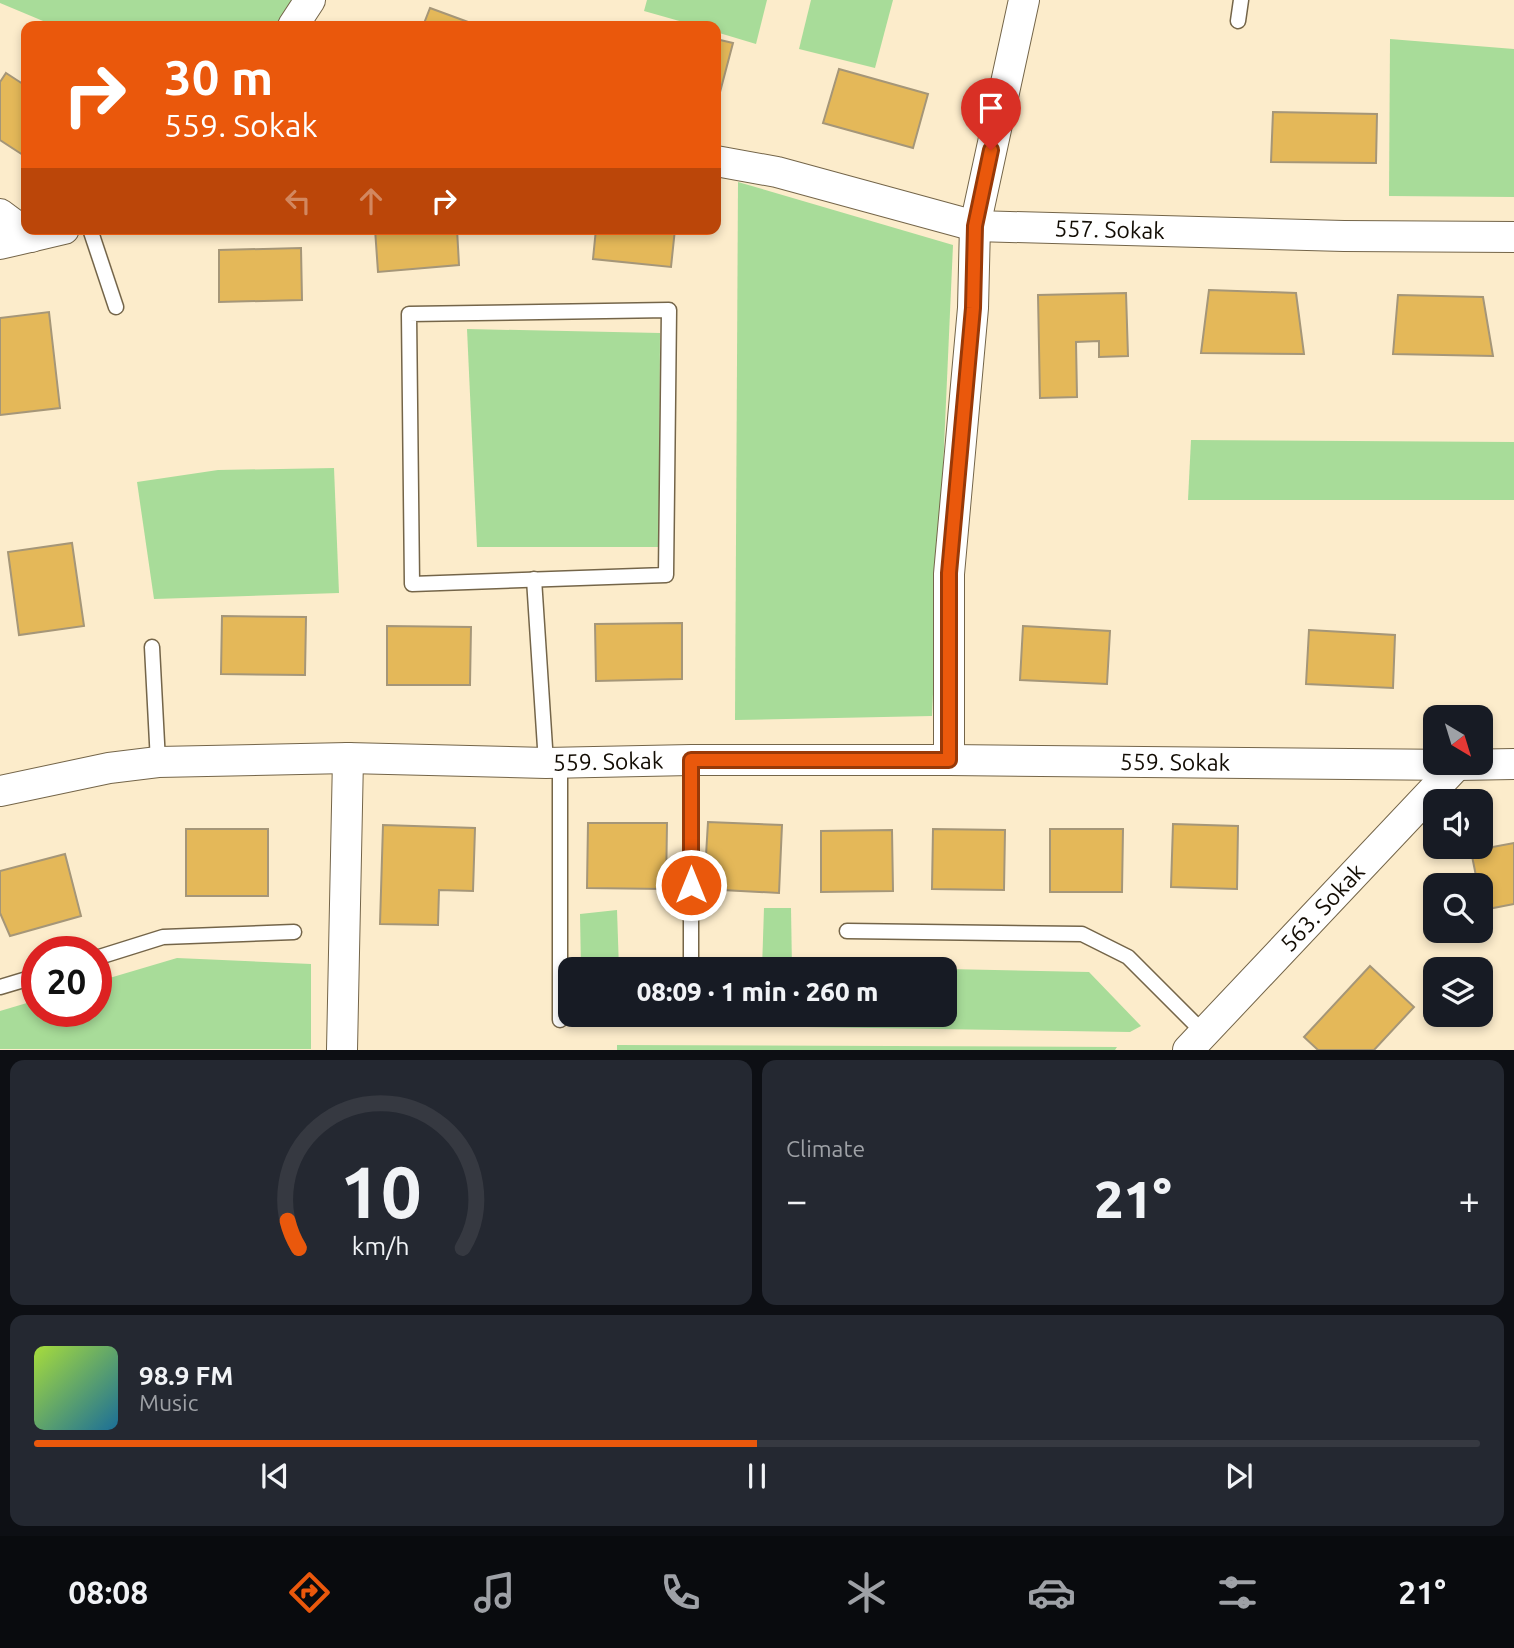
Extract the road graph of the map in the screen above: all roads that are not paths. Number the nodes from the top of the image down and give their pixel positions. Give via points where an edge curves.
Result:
1 (310, 0) edge
2 (1024, 0) edge
3 (1241, 0) edge
4 (296, 21) edge
5 (1238, 21) dead end
6 (721, 162) edge
7 (0, 214) edge
8 (975, 226) junction
9 (21, 230) edge
10 (28, 235) edge
11 (39, 235) edge
12 (92, 235) edge
13 (31, 237) junction
14 (1514, 237) edge
15 (0, 244) edge
16 (116, 307) dead end
17 (534, 579) junction
18 (152, 647) dead end
19 (348, 758) junction
20 (691, 760) junction
21 (949, 760) junction
22 (158, 762) junction
23 (553, 763) junction
24 (1493, 764) edge
25 (1514, 764) edge
26 (1423, 765) edge
27 (1448, 775) edge
28 (0, 791) edge
29 (847, 931) dead end
30 (294, 932) dead end
31 (112, 953) edge
32 (558, 957) edge
33 (691, 957) edge
34 (21, 981) edge
35 (0, 987) edge
36 (1196, 1041) edge
37 (342, 1049) edge

1 - 4 street
2 - 8 street
3 - 5 lane
6 - 8 street, 557. Sokak via 777,172
7 - 9 street
8 - 14 street, 557. Sokak
8 - 21 street via 973,308 949,573
10 - 13 street
11 - 13 street
12 - 16 lane
13 - 15 street
17 - 17 lane via 412,584 409,314 669,310 666,575
17 - 23 lane
18 - 22 lane
19 - 22 street, 559. Sokak
19 - 23 street, 559. Sokak
19 - 37 street
20 - 21 street, 559. Sokak
20 - 23 street, 559. Sokak
20 - 33 lane
21 - 26 street, 559. Sokak
22 - 28 street, 559. Sokak
23 - 32 lane
24 - 25 street, 559. Sokak
27 - 36 street, 563. Sokak
29 - 36 lane via 1082,934 1128,957
30 - 31 lane via 163,937
34 - 35 lane

